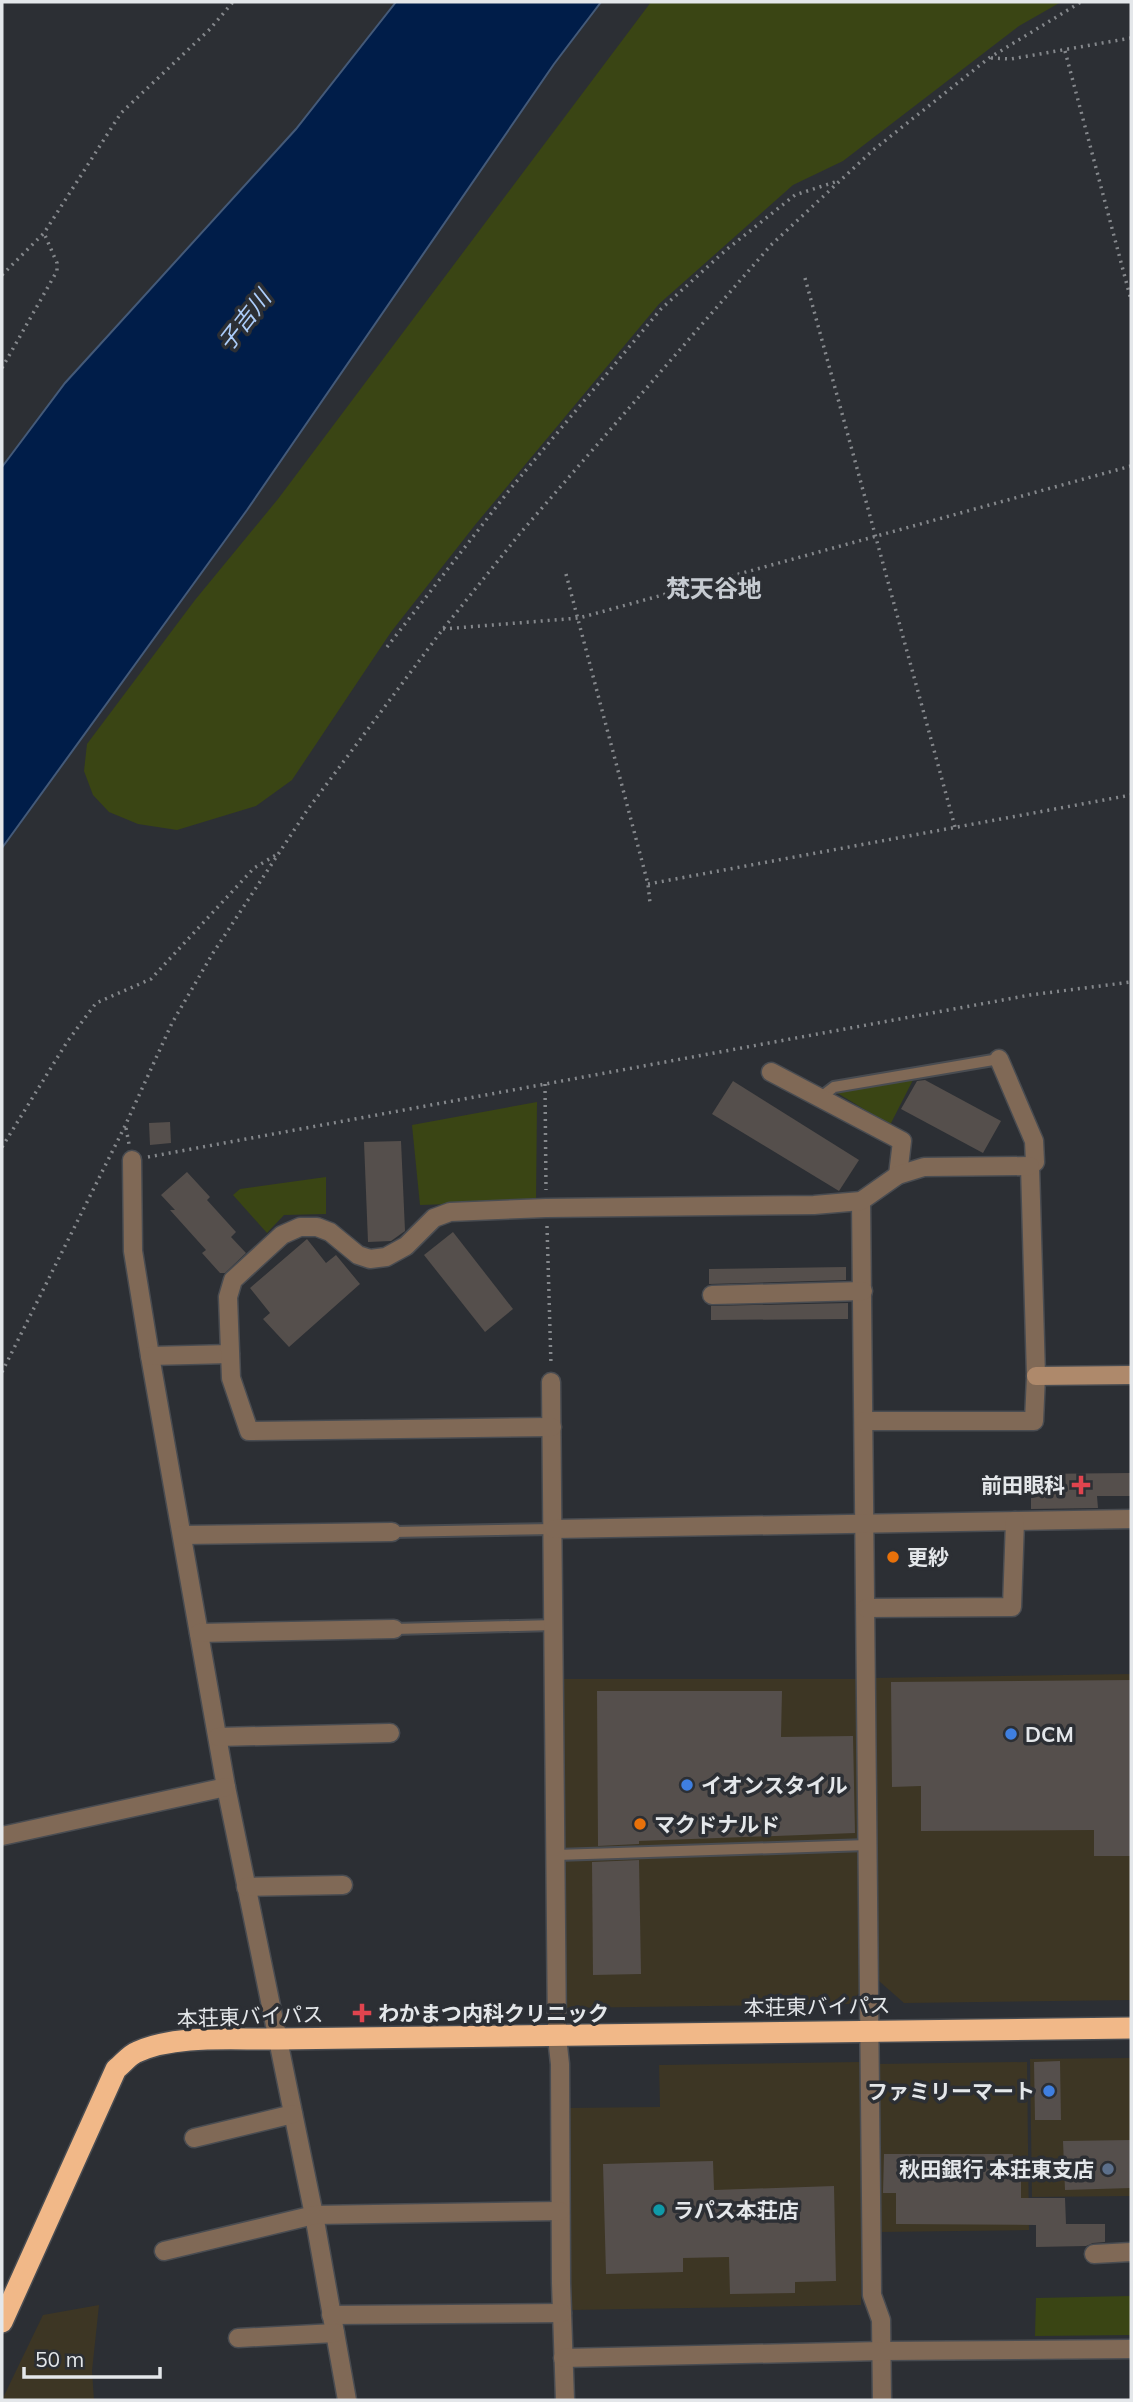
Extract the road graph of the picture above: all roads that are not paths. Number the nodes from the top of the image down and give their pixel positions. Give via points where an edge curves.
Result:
1 (999, 1059) joint
2 (771, 1072) dead end
3 (821, 1097) junction
4 (132, 1160) road end
5 (1030, 1166) junction
6 (898, 1175) junction
7 (861, 1201) junction
8 (863, 1291) junction
9 (712, 1295) dead end
10 (230, 1354) junction
11 (150, 1356) junction
12 (1131, 1375) edge
13 (1036, 1376) junction
14 (551, 1382) road end
15 (864, 1421) junction
16 (552, 1427) junction
17 (1131, 1519) edge
18 (1014, 1521) junction
19 (863, 1523) junction
20 (554, 1529) junction
21 (392, 1532) joint
22 (182, 1535) junction
23 (866, 1608) junction
24 (555, 1625) junction
25 (394, 1629) joint
26 (200, 1633) junction
27 (390, 1733) dead end
28 (218, 1737) junction
29 (226, 1787) junction
30 (2, 1836) edge
31 (868, 1845) junction
32 (556, 1855) junction
33 (343, 1885) dead end
34 (246, 1887) junction
35 (1131, 2028) edge
36 (870, 2029) junction
37 (557, 2037) junction
38 (278, 2039) junction
39 (293, 2114) junction
40 (194, 2138) dead end
41 (560, 2211) junction
42 (314, 2215) junction
43 (164, 2251) dead end
44 (1131, 2252) edge
45 (1094, 2254) dead end
46 (562, 2313) junction
47 (331, 2315) junction
48 (2, 2322) edge
49 (335, 2333) junction
50 (238, 2338) dead end
51 (1131, 2349) edge
52 (882, 2351) junction
53 (564, 2358) junction
54 (347, 2400) edge
55 (565, 2400) edge
56 (882, 2400) edge

1 - 3 lane via 834,1087
1 - 5 street via 1034,1142 1035,1162
2 - 3 street
3 - 6 street via 902,1141
4 - 11 street via 133,1251
5 - 6 street via 924,1167
5 - 13 street
6 - 7 street
7 - 8 street
7 - 10 street via 450,1212 435,1217 406,1246 386,1257 370,1259 358,1255 330,1231 300,1227 282,1235 233,1280 228,1297
8 - 9 street
8 - 15 street
10 - 11 street
10 - 16 street via 231,1378 249,1431
11 - 22 street
12 - 13 street
13 - 15 street via 1034,1421
14 - 16 street
15 - 19 street
16 - 20 street
17 - 18 street
18 - 19 street
18 - 23 street via 1012,1607
19 - 20 street
19 - 23 street
20 - 21 lane
20 - 24 street
21 - 22 street
22 - 26 street
23 - 31 street
24 - 25 lane
24 - 32 street
25 - 26 street
26 - 28 street
27 - 28 street
28 - 29 street
29 - 30 street
29 - 34 street
31 - 32 lane
31 - 36 street
32 - 37 street
33 - 34 street
34 - 38 street
35 - 36 highway, 本荘東バイパス
36 - 37 highway, 本荘東バイパス
36 - 52 street via 872,2295 881,2320
37 - 38 highway, 本荘東バイパス
37 - 41 street
38 - 39 street
38 - 48 highway, 本荘東バイパス via 154,2046 134,2053 116,2069
39 - 40 street
39 - 42 street
41 - 42 street
41 - 46 street
42 - 43 street
42 - 47 street
44 - 45 street
46 - 47 street
46 - 53 street
47 - 49 street
49 - 50 street
49 - 54 street
51 - 52 street
52 - 53 street
52 - 56 street
53 - 55 street

